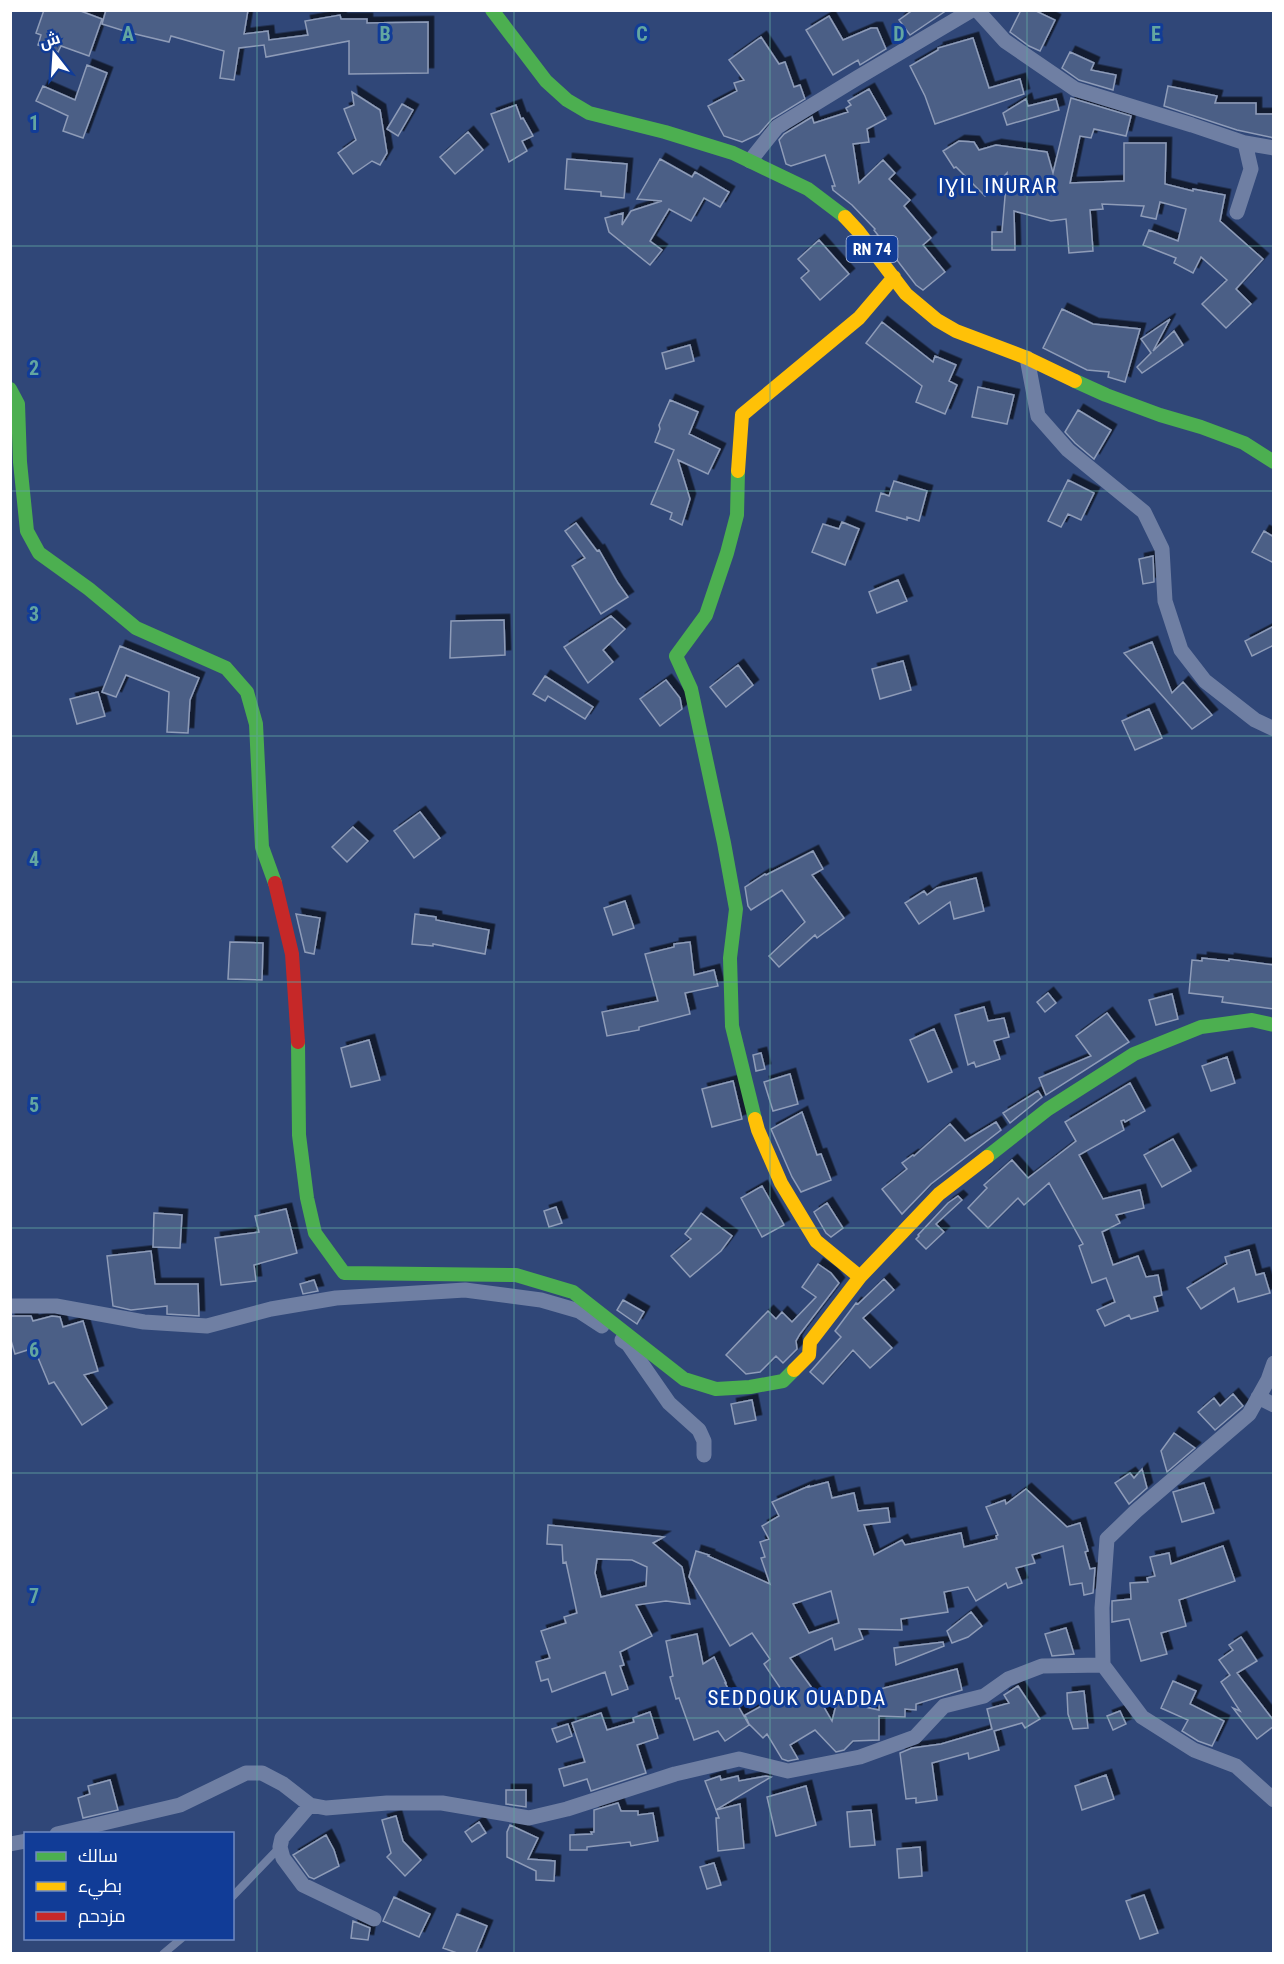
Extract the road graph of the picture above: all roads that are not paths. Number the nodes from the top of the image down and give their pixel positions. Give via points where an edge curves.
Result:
1 (492, 10) edge
2 (972, 10) edge
3 (977, 10) edge
4 (1245, 143) junction
5 (1274, 148) edge
6 (750, 161) junction
7 (1237, 212) dead end
8 (894, 277) junction
9 (1027, 358) junction
10 (10, 389) edge
11 (1274, 462) edge
12 (1274, 729) edge
13 (1274, 1025) edge
14 (860, 1277) junction
15 (10, 1306) edge
16 (1274, 1363) edge
17 (1258, 1397) junction
18 (1274, 1405) edge
19 (704, 1455) dead end
20 (1103, 1665) junction
21 (1274, 1800) edge
22 (310, 1804) junction
23 (61, 1832) edge
24 (280, 1847) junction
25 (234, 1895) edge
26 (374, 1919) dead end
27 (179, 1940) edge
28 (163, 1953) edge

1 - 6 street, RN 74 via 546,81 582,109
2 - 6 street via 777,127
3 - 4 street via 1005,41 1075,88
4 - 5 street
4 - 7 street via 1251,169
6 - 8 street, RN 74 via 808,189 842,214
8 - 9 street, RN 74 via 906,294 937,320 971,338
8 - 14 street via 859,318 742,415 737,515 727,553 706,615 676,656 691,689 726,854 735,909 730,958 732,1026 758,1130 781,1183 816,1241
9 - 11 street, RN 74 via 1106,395 1244,443
9 - 12 street via 1038,417 1068,450 1144,512 1162,549 1165,601 1181,650 1205,681 1255,720
10 - 14 street via 18,404 27,531 39,552 136,628 226,668 247,692 256,724 262,847 292,954 298,1031 299,1135 307,1198 315,1233 344,1273 516,1275 573,1292 684,1379 716,1389 783,1381 809,1355 810,1342
13 - 14 street via 1252,1020 1201,1027 1134,1054 1048,1109 939,1194
15 - 19 street via 56,1306 144,1322 207,1326 271,1308 336,1298 465,1290 541,1300 579,1311 628,1344 669,1403 699,1430
16 - 17 street
17 - 18 street
17 - 20 street via 1249,1414 1107,1539
20 - 21 street via 1142,1717 1194,1750 1236,1766
20 - 22 street via 1042,1666 1008,1679 984,1696 944,1706 915,1737 860,1757 788,1771 739,1759 528,1818 442,1803 326,1808
22 - 23 street via 262,1773 246,1773 180,1805
22 - 24 street via 282,1838
24 - 25 lane
24 - 26 street via 303,1885
27 - 28 lane

